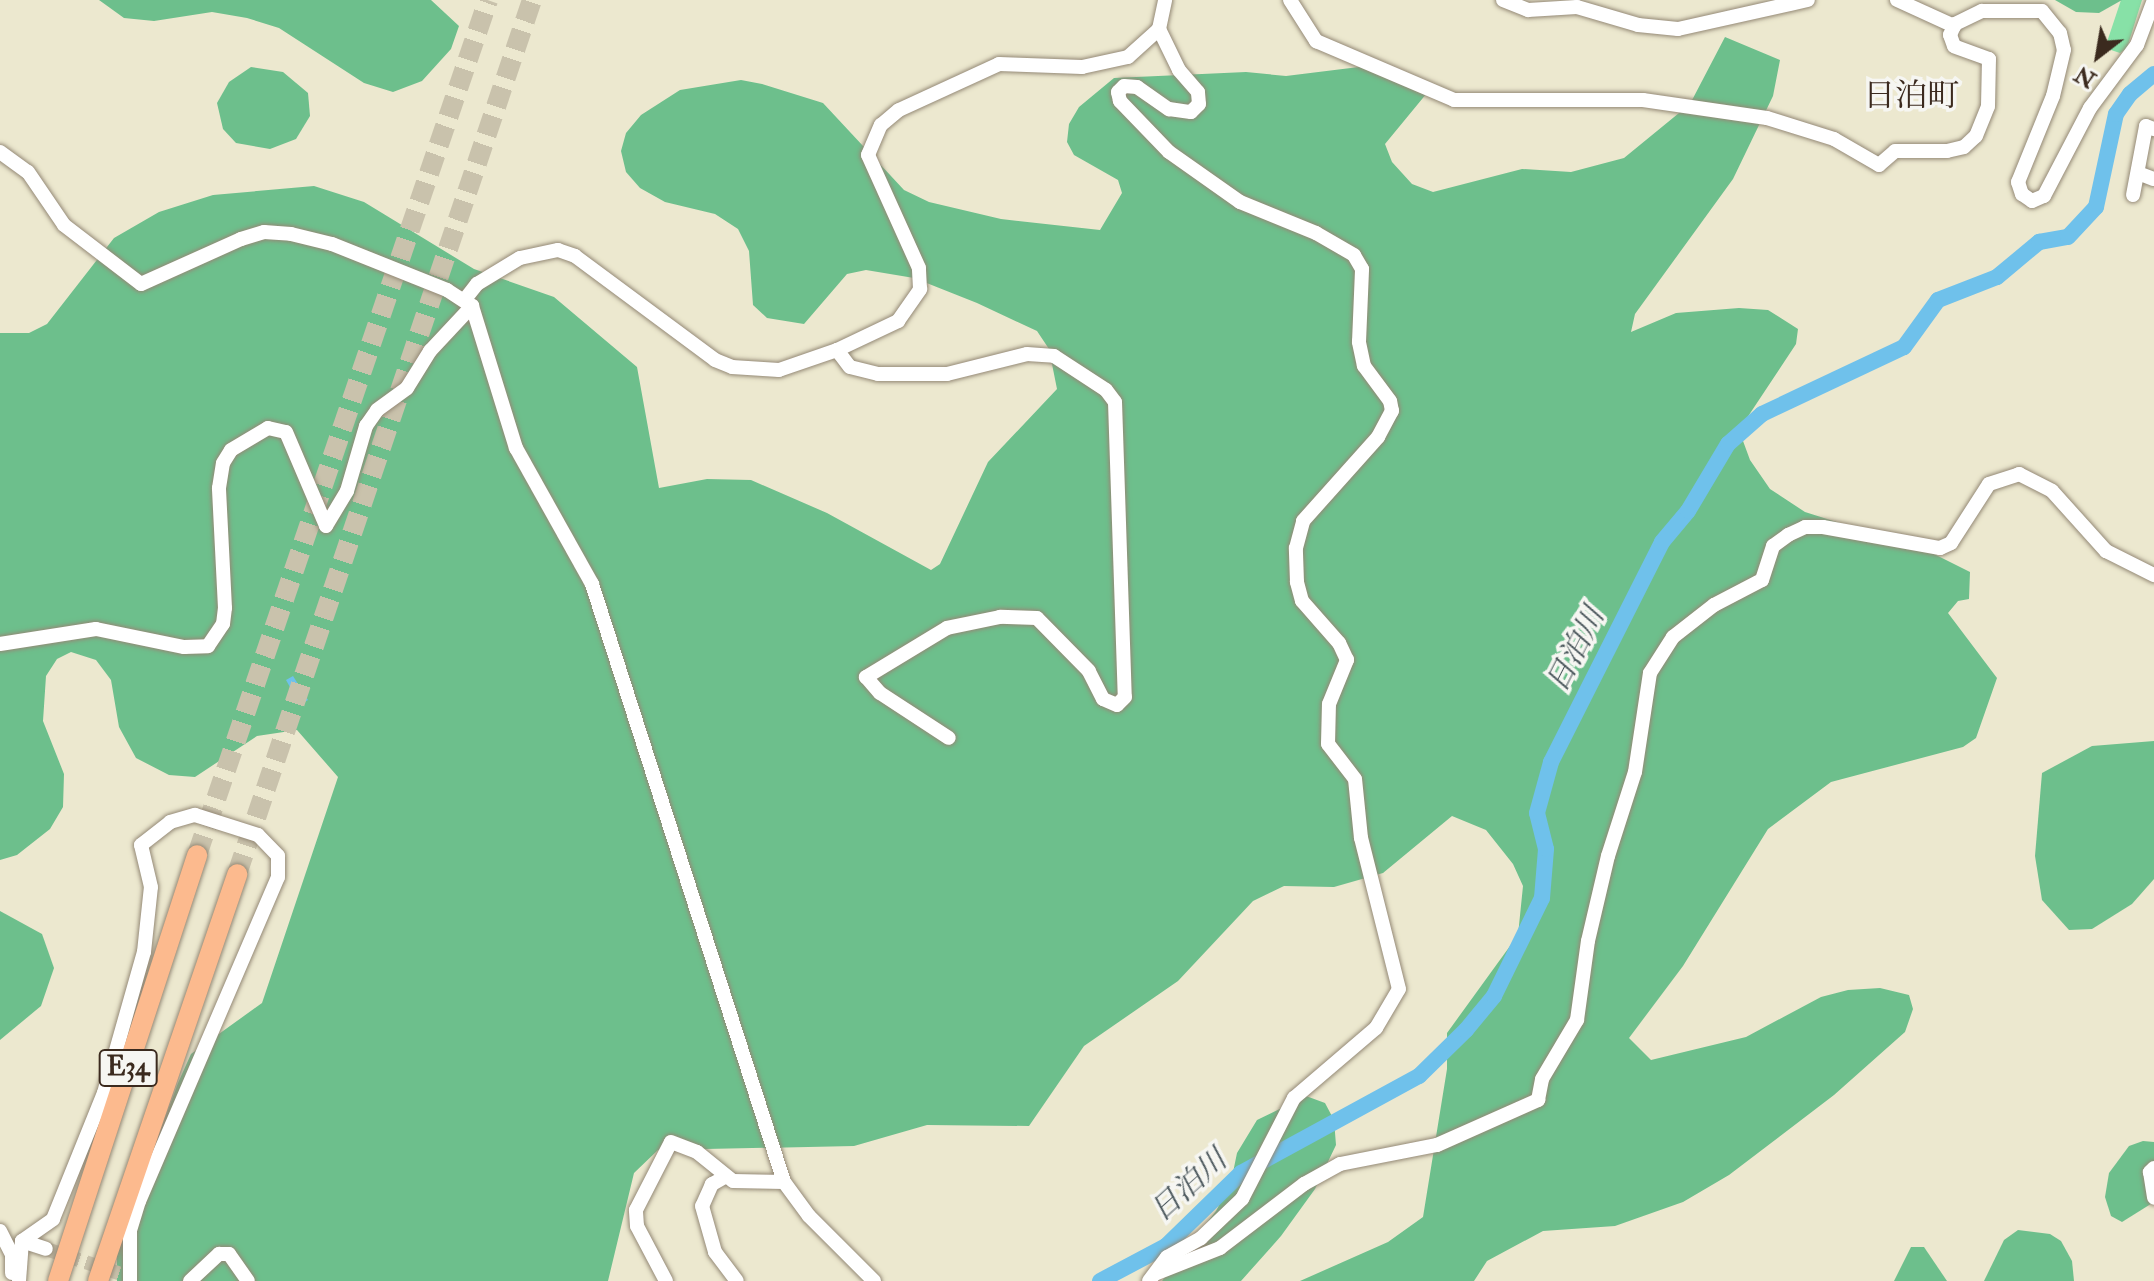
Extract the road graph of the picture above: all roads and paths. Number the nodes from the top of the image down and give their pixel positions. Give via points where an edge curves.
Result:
1 (1165, 0) edge
2 (1290, 0) edge
3 (1503, 0) edge
4 (1808, 0) edge
5 (1897, 0) edge
6 (2154, 0) edge
7 (1954, 26) junction
8 (1159, 29) junction
9 (2154, 129) edge
10 (0, 152) edge
11 (2138, 173) junction
12 (2154, 179) edge
13 (2133, 195) dead end
14 (469, 302) junction
15 (837, 350) junction
16 (2154, 575) edge
17 (0, 644) edge
18 (949, 738) dead end
19 (197, 855) tunnel mouth
20 (237, 874) tunnel mouth
21 (2154, 1168) edge
22 (723, 1178) junction
23 (784, 1182) junction
24 (2154, 1198) edge
25 (0, 1231) edge
26 (22, 1241) junction
27 (46, 1249) tunnel mouth
28 (1151, 1278) edge
29 (13, 1281) edge
30 (19, 1281) edge
31 (58, 1281) edge
32 (98, 1281) edge
33 (130, 1281) edge
34 (190, 1281) edge
35 (248, 1281) edge
36 (666, 1281) edge
37 (737, 1281) edge
38 (874, 1281) edge

1 - 8 street
2 - 7 street via 1316,41 1454,100 1643,100 1767,118 1834,139 1879,165 1895,151 1947,151 1964,147 1976,136 1988,106 1989,59 1954,46
3 - 4 street via 1528,10 1577,7 1638,25 1678,29
5 - 7 street
6 - 7 street via 2137,45 2090,108 2044,196 2032,201 2018,182 2062,69 2060,33 2042,11 2028,8 1982,11
8 - 15 street via 1128,57 1107,64 999,64 899,110 881,125 868,155 919,268 920,289 898,321
8 - 28 street via 1179,70 1198,92 1199,104 1191,112 1169,109 1137,87 1124,86 1120,101 1169,152 1240,202 1316,233 1354,255 1362,269 1359,342 1364,366 1392,411 1378,437 1303,521 1296,548 1297,582 1302,601 1347,660 1329,704 1328,744 1355,779 1361,838 1399,989 1376,1028 1294,1098 1242,1199 1201,1238 1167,1257
9 - 11 street via 2146,126
10 - 14 street via 28,172 64,225 141,284 264,232 332,244
11 - 12 street
11 - 13 street
14 - 15 street via 477,284 520,258 558,250 575,256 715,360 732,367 779,370
14 - 17 street via 407,388 377,410 366,426 347,491 326,526 286,432 268,428 231,450 219,488 225,608 223,624 208,646 184,647 96,629
14 - 23 street via 516,448 592,584 721,989 756,1080
15 - 18 street via 850,367 878,374 947,374 1027,354 1054,356 1106,390 1115,402 1125,697 1117,705 1103,699 1089,671 1037,618 1000,617 947,628 866,677 880,693
16 - 28 street via 2106,551 2052,491 2019,474 1989,484 1951,543 1940,548 1823,527 1805,527 1788,535 1773,546 1762,580 1714,605 1682,630 1650,673 1635,772 1588,941 1577,1020 1542,1079 1538,1100 1437,1145 1340,1164 1304,1184 1220,1248
19 - 31 highway, E34
20 - 32 highway, E34
21 - 24 street
22 - 23 street
22 - 36 street via 677,1143 671,1142 662,1153 636,1210 637,1226
22 - 37 street via 712,1184 702,1206 715,1252
23 - 38 street via 809,1216
25 - 29 street via 12,1255
26 - 27 street
26 - 30 street
26 - 33 street via 53,1219 104,1093 144,952 151,887 141,845 170,822 195,815 258,835 278,856 278,877 139,1201 130,1230
34 - 35 street via 219,1254 229,1254

